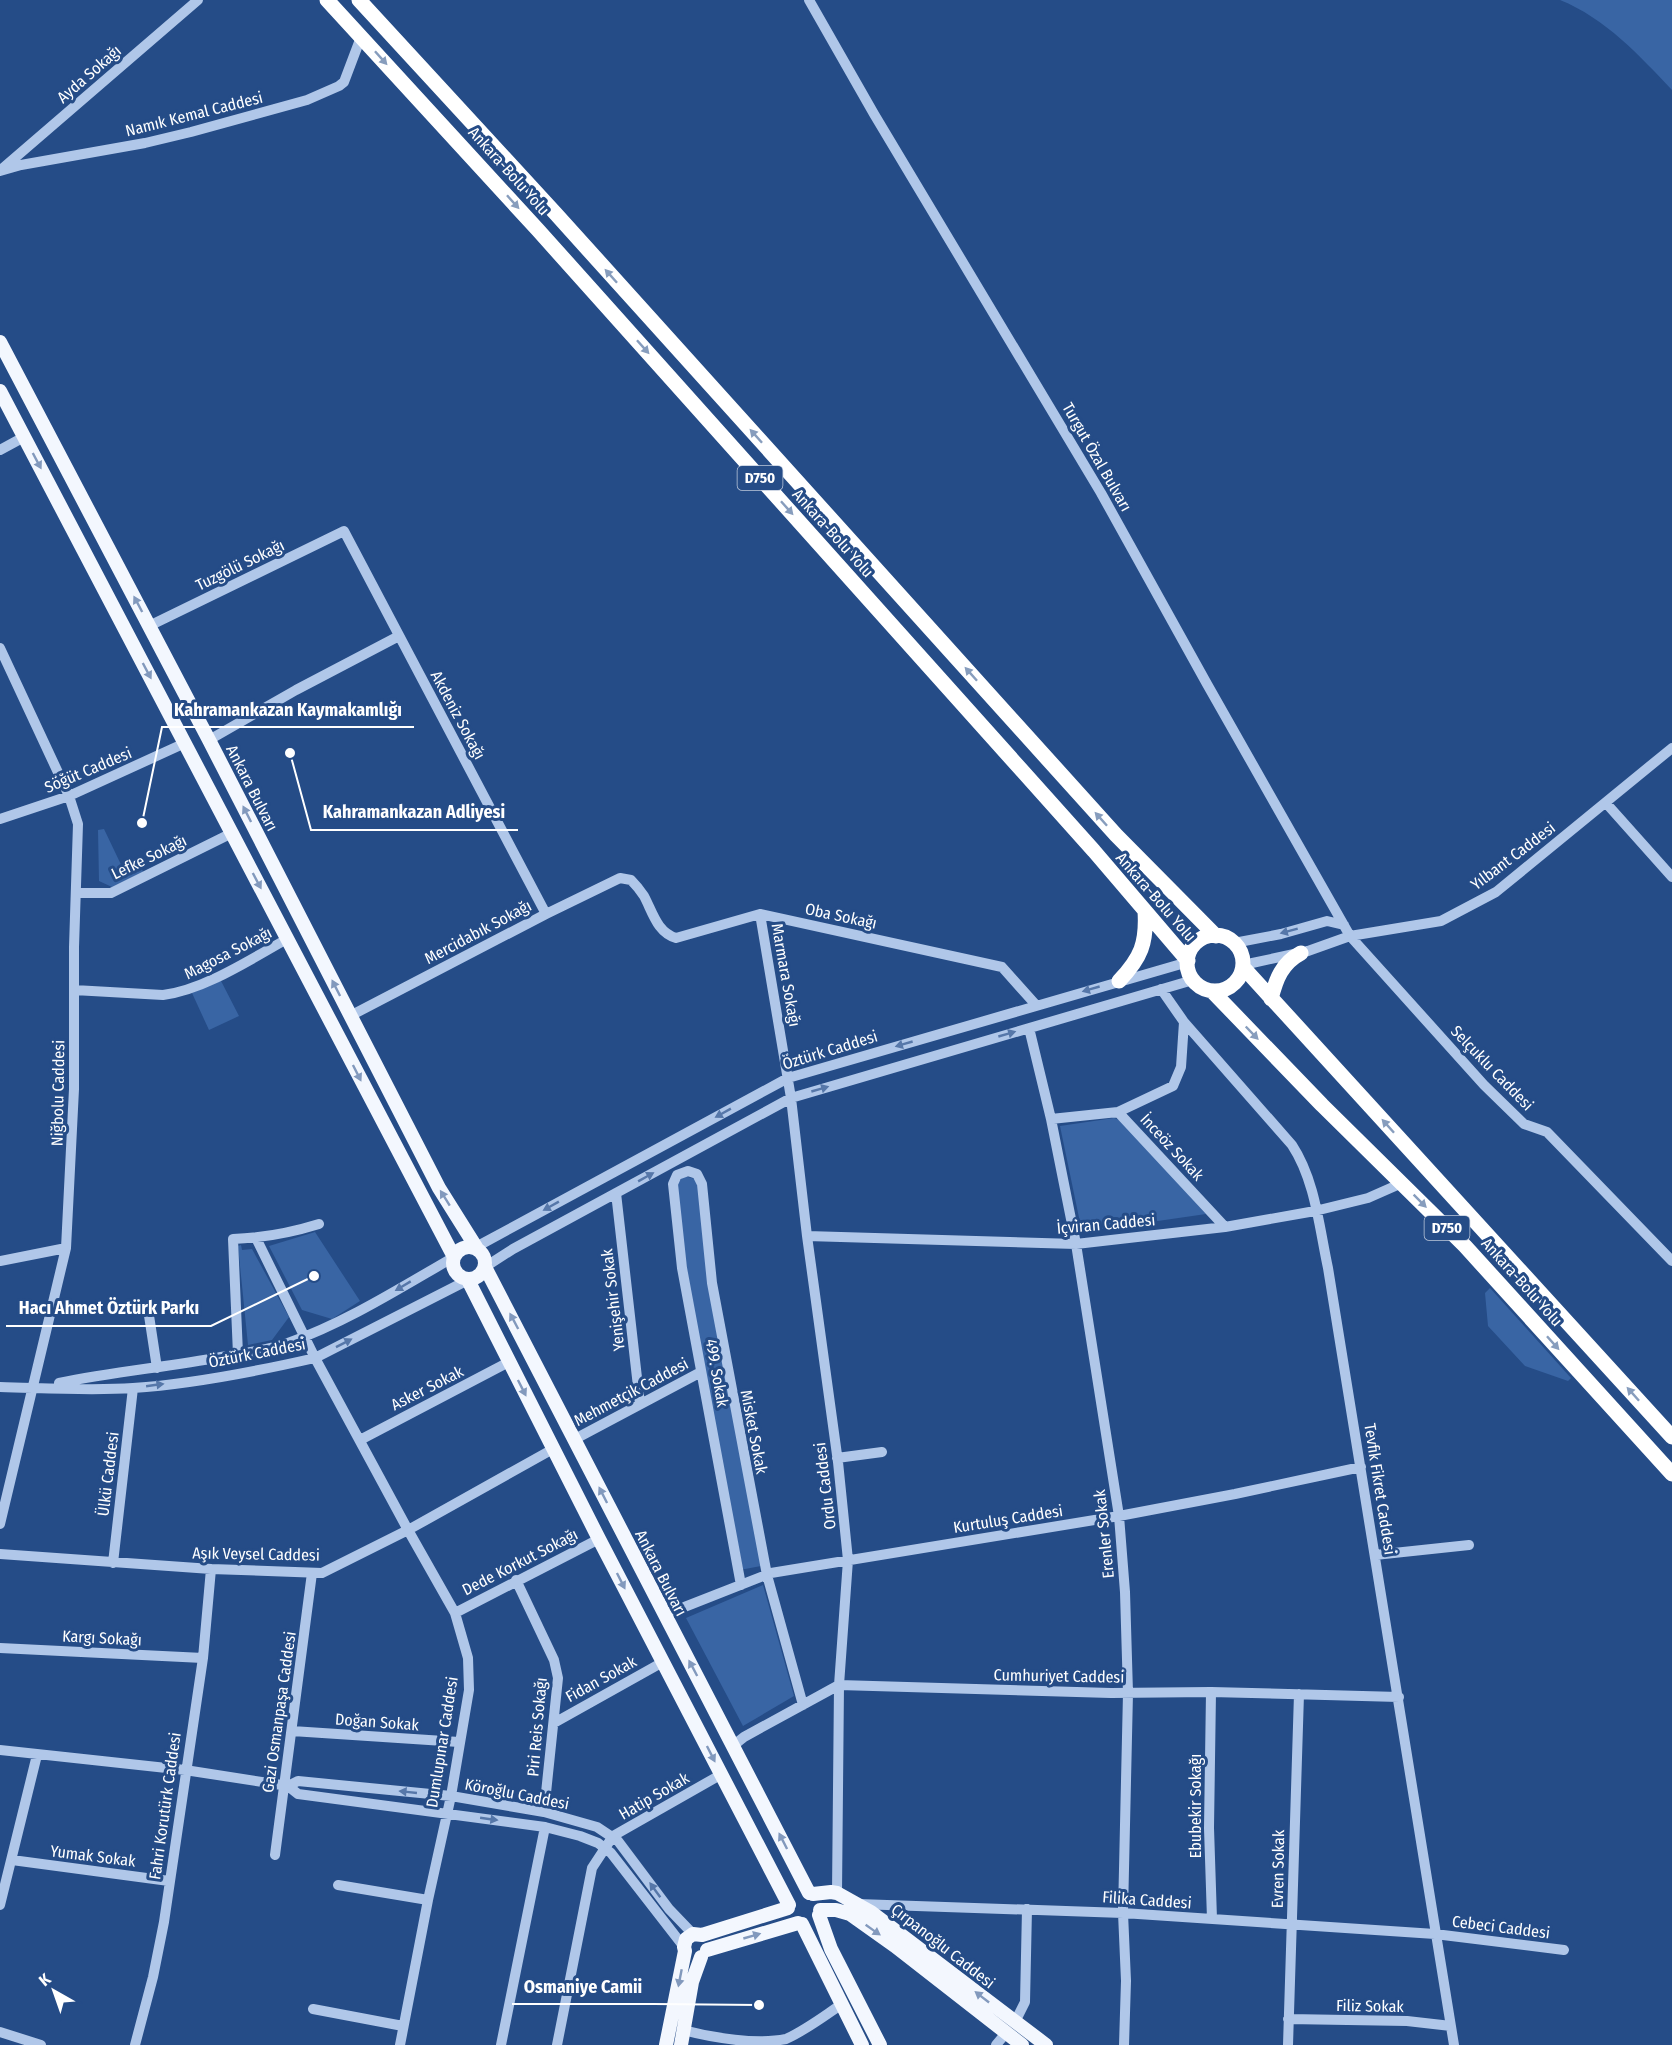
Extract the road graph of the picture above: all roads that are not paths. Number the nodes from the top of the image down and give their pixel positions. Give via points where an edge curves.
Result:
1 (198, 0) edge
2 (327, 0) edge
3 (359, 0) edge
4 (809, 0) edge
5 (361, 37) junction
6 (0, 171) edge
7 (0, 342) edge
8 (0, 391) edge
9 (24, 437) junction
10 (0, 450) edge
11 (344, 531) joint
12 (149, 626) junction
13 (399, 636) junction
14 (0, 648) edge
15 (209, 740) junction
16 (185, 743) junction
17 (1672, 748) edge
18 (69, 796) junction
19 (1606, 803) junction
20 (0, 819) edge
21 (232, 833) junction
22 (1672, 877) edge
23 (76, 893) junction
24 (1145, 911) junction
25 (546, 914) junction
26 (760, 914) junction
27 (1344, 925) junction
28 (1216, 936) junction
29 (1350, 936) junction
30 (676, 938) joint
31 (287, 939) junction
32 (1234, 942) junction
33 (1301, 953) junction
34 (1188, 961) junction
35 (1243, 966) junction
36 (1193, 980) junction
37 (1119, 981) junction
38 (1161, 989) junction
39 (74, 990) junction
40 (1212, 991) junction
41 (1271, 999) junction
42 (1036, 1005) junction
43 (350, 1016) junction
44 (1184, 1022) junction
45 (1029, 1028) junction
46 (788, 1077) junction
47 (791, 1098) junction
48 (1118, 1112) junction
49 (1051, 1119) junction
50 (685, 1171) joint
51 (1401, 1184) junction
52 (616, 1193) junction
53 (1316, 1211) junction
54 (319, 1224) dead end
55 (1225, 1227) junction
56 (807, 1236) junction
57 (256, 1239) junction
58 (1076, 1244) junction
59 (476, 1247) junction
60 (66, 1248) junction
61 (454, 1257) junction
62 (0, 1261) edge
63 (1672, 1261) edge
64 (485, 1268) junction
65 (468, 1280) junction
66 (148, 1309) dead end
67 (304, 1336) junction
68 (238, 1354) junction
69 (315, 1358) junction
70 (509, 1362) junction
71 (157, 1368) junction
72 (701, 1372) junction
73 (0, 1387) edge
74 (34, 1388) junction
75 (133, 1388) junction
76 (640, 1404) junction
77 (1672, 1437) edge
78 (574, 1439) junction
79 (360, 1440) junction
80 (553, 1449) junction
81 (882, 1452) dead end
82 (837, 1458) junction
83 (1361, 1467) junction
84 (1672, 1474) edge
85 (1119, 1516) junction
86 (0, 1524) edge
87 (408, 1530) junction
88 (599, 1539) junction
89 (1469, 1545) dead end
90 (0, 1554) edge
91 (1375, 1556) junction
92 (848, 1560) junction
93 (113, 1563) junction
94 (211, 1569) junction
95 (312, 1573) junction
96 (766, 1575) junction
97 (516, 1580) junction
98 (741, 1585) junction
99 (455, 1613) junction
100 (664, 1615) junction
101 (0, 1648) edge
102 (203, 1659) junction
103 (663, 1662) junction
104 (839, 1685) junction
105 (1211, 1692) junction
106 (1128, 1693) junction
107 (1299, 1694) junction
108 (1399, 1697) junction
109 (803, 1705) junction
110 (554, 1723) junction
111 (292, 1731) junction
112 (459, 1742) junction
113 (734, 1745) junction
114 (0, 1750) edge
115 (37, 1755) junction
116 (185, 1770) junction
117 (722, 1774) junction
118 (286, 1786) junction
119 (451, 1796) junction
120 (544, 1812) junction
121 (446, 1813) junction
122 (545, 1827) junction
123 (613, 1836) junction
124 (604, 1847) junction
125 (274, 1855) dead end
126 (12, 1860) junction
127 (169, 1881) junction
128 (338, 1885) dead end
129 (811, 1893) junction
130 (837, 1893) junction
131 (428, 1900) junction
132 (857, 1904) junction
133 (0, 1905) edge
134 (788, 1906) junction
135 (1027, 1909) junction
136 (820, 1912) junction
137 (1123, 1913) junction
138 (1212, 1920) junction
139 (800, 1923) junction
140 (1292, 1925) junction
141 (698, 1934) junction
142 (1435, 1934) junction
143 (684, 1949) junction
144 (1564, 1950) dead end
145 (704, 1954) junction
146 (843, 2004) junction
147 (313, 2009) dead end
148 (1288, 2019) junction
149 (404, 2026) junction
150 (1451, 2026) junction
151 (1010, 2027) junction
152 (683, 2030) junction
153 (0, 2032) edge
154 (774, 2043) edge
155 (41, 2045) edge
156 (135, 2045) edge
157 (400, 2045) edge
158 (501, 2045) edge
159 (557, 2045) edge
160 (666, 2045) edge
161 (681, 2045) edge
162 (862, 2045) edge
163 (880, 2045) edge
164 (996, 2045) edge
165 (1022, 2045) edge
166 (1046, 2045) edge
167 (1124, 2045) edge
168 (1288, 2045) edge
169 (1454, 2045) edge

1 - 6 street, Ayda Sokağı
2 - 5 highway, Ankara-Bolu Yolu / D750
28 -> 3 highway, Ankara-Bolu Yolu / D750 via 1116,835
4 - 27 street, Turgut Özal Bulvarı via 1101,492
5 - 6 street, Namık Kemal Caddesi via 344,81 307,100 145,143
5 -> 24 highway, Ankara-Bolu Yolu / D750
12 -> 7 main road, Ankara Bulvarı
8 - 9 main road
9 - 10 street
9 -> 16 main road
11 - 12 street, Tuzgölü Sokağı
11 - 13 street, Akdeniz Sokağı
12 - 15 main road, Ankara Bulvarı
13 - 15 street
13 - 25 street, Akdeniz Sokağı
14 - 18 street, Niğbolu Caddesi
43 -> 15 main road, Ankara Bulvarı
16 - 18 street, Söğüt Caddesi
16 - 21 main road
17 - 19 street, Yılbant Caddesi
18 - 20 street, Söğüt Caddesi
18 - 23 street, Niğbolu Caddesi via 78,824
19 - 22 street
19 - 29 street, Yılbant Caddesi via 1496,891 1441,921
21 - 23 street, Lefke Sokağı via 111,893
21 -> 31 main road
23 - 39 street, Niğbolu Caddesi
24 - 34 highway, Ankara-Bolu Yolu / D750
24 - 37 highway via 1142,950
25 - 30 street, Mercidabık Sokağı via 620,878 631,880 643,894 660,929
25 - 43 street, Mercidabık Sokağı
26 - 30 street, Oba Sokağı
26 - 42 street, Oba Sokağı via 1002,967
26 - 46 street, Marmara Sokağı
27 - 29 street, Turgut Özal Bulvarı
27 -> 32 street via 1327,921
28 - 32 highway
28 - 34 highway via 1197,943
29 - 33 street, Yılbant Caddesi
29 - 63 street, Selçuklu Caddesi via 1484,1085 1524,1124 1547,1132
31 - 39 street, Magosa Sokağı via 196,988 178,993
31 -> 61 main road
32 - 35 highway via 1241,952
33 - 35 street, Yılbant Caddesi
33 - 41 highway via 1282,969
34 - 36 highway
34 - 37 street, Öztürk Caddesi
35 - 40 highway via 1232,986
35 - 41 highway, Ankara-Bolu Yolu / D750
36 - 38 street, Öztürk Caddesi
36 - 40 highway
37 -> 42 street, Öztürk Caddesi
38 - 44 street, Tevfik Fikret Caddesi
38 - 45 street, Öztürk Caddesi
39 - 60 street, Niğbolu Caddesi via 74,1089
40 -> 51 highway, Ankara-Bolu Yolu / D750
77 -> 41 highway, Ankara-Bolu Yolu / D750
42 -> 46 street, Öztürk Caddesi
59 -> 43 main road, Ankara Bulvarı via 439,1188
44 - 48 street via 1181,1067 1173,1086
44 - 53 street, Tevfik Fikret Caddesi via 1292,1145 1310,1179
47 -> 45 street, Öztürk Caddesi
45 - 49 street, Erenler Sokak
46 - 47 street, Ordu Caddesi
46 -> 59 street, Öztürk Caddesi
52 -> 47 street, Öztürk Caddesi
47 - 56 street, Ordu Caddesi
48 - 49 street, İnceöz Sokak
48 - 55 street, İnceöz Sokak
49 - 58 street, Erenler Sokak
50 - 72 street, 499. Sokak via 674,1180 673,1197
50 - 96 street, Misket Sokak via 697,1174 702,1184 712,1283
51 - 53 street, İçviran Caddesi via 1368,1198
51 -> 84 highway, Ankara-Bolu Yolu / D750 via 1465,1246
52 - 64 street, Öztürk Caddesi
52 - 76 street, Yenişehir Sokak
53 - 55 street, İçviran Caddesi
53 - 83 street, Tevfik Fikret Caddesi
54 - 57 street
55 - 58 street, İçviran Caddesi
56 - 58 street, İçviran Caddesi
56 - 82 street, Ordu Caddesi
57 - 67 street, Dumlupınar Caddesi
57 - 68 street via 233,1239
58 - 85 street, Erenler Sokak
59 - 61 main road via 463,1248
59 - 64 main road, Ankara Bulvarı via 485,1258
60 - 62 street
60 - 74 street, Niğbolu Caddesi
61 - 65 main road via 454,1270
61 -> 67 street, Öztürk Caddesi via 358,1312
64 - 65 main road via 481,1275
78 -> 64 main road, Ankara Bulvarı
69 -> 65 street, Öztürk Caddesi
65 - 70 main road
66 - 71 street
67 - 68 street, Öztürk Caddesi
67 - 69 street, Dumlupınar Caddesi
68 - 71 street, Öztürk Caddesi
75 -> 69 street, Öztürk Caddesi
69 - 79 street, Dumlupınar Caddesi
70 - 79 street, Asker Sokak
70 -> 80 main road
71 - 74 street, Öztürk Caddesi
72 - 76 street, Mehmetçik Caddesi
72 - 98 street, 499. Sokak
73 - 74 street
74 - 75 street, Öztürk Caddesi
74 - 86 street
75 - 93 street, Ülkü Caddesi
76 - 78 street, Mehmetçik Caddesi
100 -> 78 main road, Ankara Bulvarı
79 - 87 street, Dumlupınar Caddesi
80 - 87 street, Aşık Veysel Caddesi
80 - 88 main road
81 - 82 street
82 - 92 street, Ordu Caddesi
83 - 85 street, Kurtuluş Caddesi
83 - 91 street, Tevfik Fikret Caddesi
85 - 92 street, Kurtuluş Caddesi
85 - 106 street, Erenler Sokak
87 - 95 street, Aşık Veysel Caddesi via 330,1570
87 - 99 street, Dumlupınar Caddesi
88 - 97 street, Dede Korkut Sokağı
88 -> 103 main road
89 - 91 street
90 - 93 street, Aşık Veysel Caddesi
91 - 108 street, Tevfik Fikret Caddesi
92 - 96 street, Kurtuluş Caddesi
92 - 104 street, Ordu Caddesi
93 - 94 street, Aşık Veysel Caddesi
94 - 95 street, Aşık Veysel Caddesi
94 - 102 street, Fahri Korutürk Caddesi
95 - 111 street, Gazi Osmanpaşa Caddesi
96 - 98 street, Kurtuluş Caddesi
96 - 109 street, Misket Sokak
97 - 99 street, Dede Korkut Sokağı
97 - 110 street, Piri Reis Sokağı via 554,1660 558,1678
98 - 100 street, Kurtuluş Caddesi
99 - 112 street, Dumlupınar Caddesi via 469,1670
113 -> 100 main road, Ankara Bulvarı
101 - 102 street, Kargı Sokağı
102 - 116 street, Fahri Korutürk Caddesi
103 - 110 street, Fidan Sokak
103 -> 117 main road
104 - 106 street, Cumhuriyet Caddesi
104 - 109 street
104 - 130 street, Ordu Caddesi
105 - 106 street, Cumhuriyet Caddesi
105 - 107 street, Cumhuriyet Caddesi
105 - 138 street, Ebubekir Sokağı
106 - 137 street, Erenler Sokak
107 - 108 street, Cumhuriyet Caddesi
107 - 140 street, Evren Sokak
108 - 142 street, Tevfik Fikret Caddesi
109 - 113 street
110 - 120 street, Piri Reis Sokağı
111 - 112 street, Doğan Sokak
111 - 118 street, Gazi Osmanpaşa Caddesi
112 - 119 street, Dumlupınar Caddesi
129 -> 113 main road, Ankara Bulvarı
114 - 115 street, Köroğlu Caddesi
115 - 116 street, Köroğlu Caddesi
115 - 126 street
116 - 118 street, Köroğlu Caddesi
116 - 127 street, Fahri Korutürk Caddesi
117 - 123 street, Hatip Sokak
117 - 134 main road
119 -> 118 street, Köroğlu Caddesi via 298,1782
118 - 121 street, Köroğlu Caddesi via 298,1794
118 - 125 street, Gazi Osmanpaşa Caddesi
119 - 120 street, Köroğlu Caddesi
119 - 121 street, Dumlupınar Caddesi
120 - 123 street, Köroğlu Caddesi via 588,1824
121 -> 122 street, Köroğlu Caddesi
121 - 131 street, Dumlupınar Caddesi
122 - 124 street, Köroğlu Caddesi
122 - 158 street
123 - 124 street, Hatip Sokak
141 -> 123 street, Köroğlu Caddesi via 669,1909
124 - 143 street, Köroğlu Caddesi
124 - 159 street, Hatip Sokak via 588,1884
126 - 127 street, Yumak Sokak
126 - 133 street
127 - 156 street, Fahri Korutürk Caddesi via 153,1977
128 - 131 street
129 - 130 main road
129 - 134 main road via 795,1895
129 - 136 main road, Ankara Bulvarı via 819,1901
130 - 132 main road, Çırpanoğlu Caddesi
131 - 149 street, Dumlupınar Caddesi
132 - 135 street, Filika Caddesi
151 -> 132 main road, Çırpanoğlu Caddesi via 883,1920
134 - 139 main road via 792,1918
134 - 141 main road
135 - 137 street, Filika Caddesi
135 - 151 street via 1025,2002
136 - 139 main road via 812,1922
136 -> 151 main road, Çırpanoğlu Caddesi via 836,1910 850,1914
136 - 163 main road, Ankara Bulvarı via 831,1949
137 - 138 street, Filika Caddesi
137 - 167 street, Erenler Sokak
138 - 140 street, Filika Caddesi
145 -> 139 main road
139 - 146 main road
140 - 142 street, Filika Caddesi
140 - 148 street, Evren Sokak
141 - 143 main road via 686,1939
141 - 145 main road via 707,1942
142 - 144 street, Cebeci Caddesi
142 - 150 street, Tevfik Fikret Caddesi
143 - 145 main road via 692,1957
143 -> 160 main road
145 - 152 main road via 692,1982
146 - 154 street
146 - 162 main road
147 - 149 street
148 - 150 street, Filiz Sokak via 1407,2021
148 - 168 street, Evren Sokak
149 - 157 street, Dumlupınar Caddesi
150 - 169 street, Tevfik Fikret Caddesi
151 - 164 street
151 - 165 main road, Çırpanoğlu Caddesi
151 - 166 main road, Çırpanoğlu Caddesi
152 - 154 street via 742,2042
152 - 161 main road
153 - 155 street

